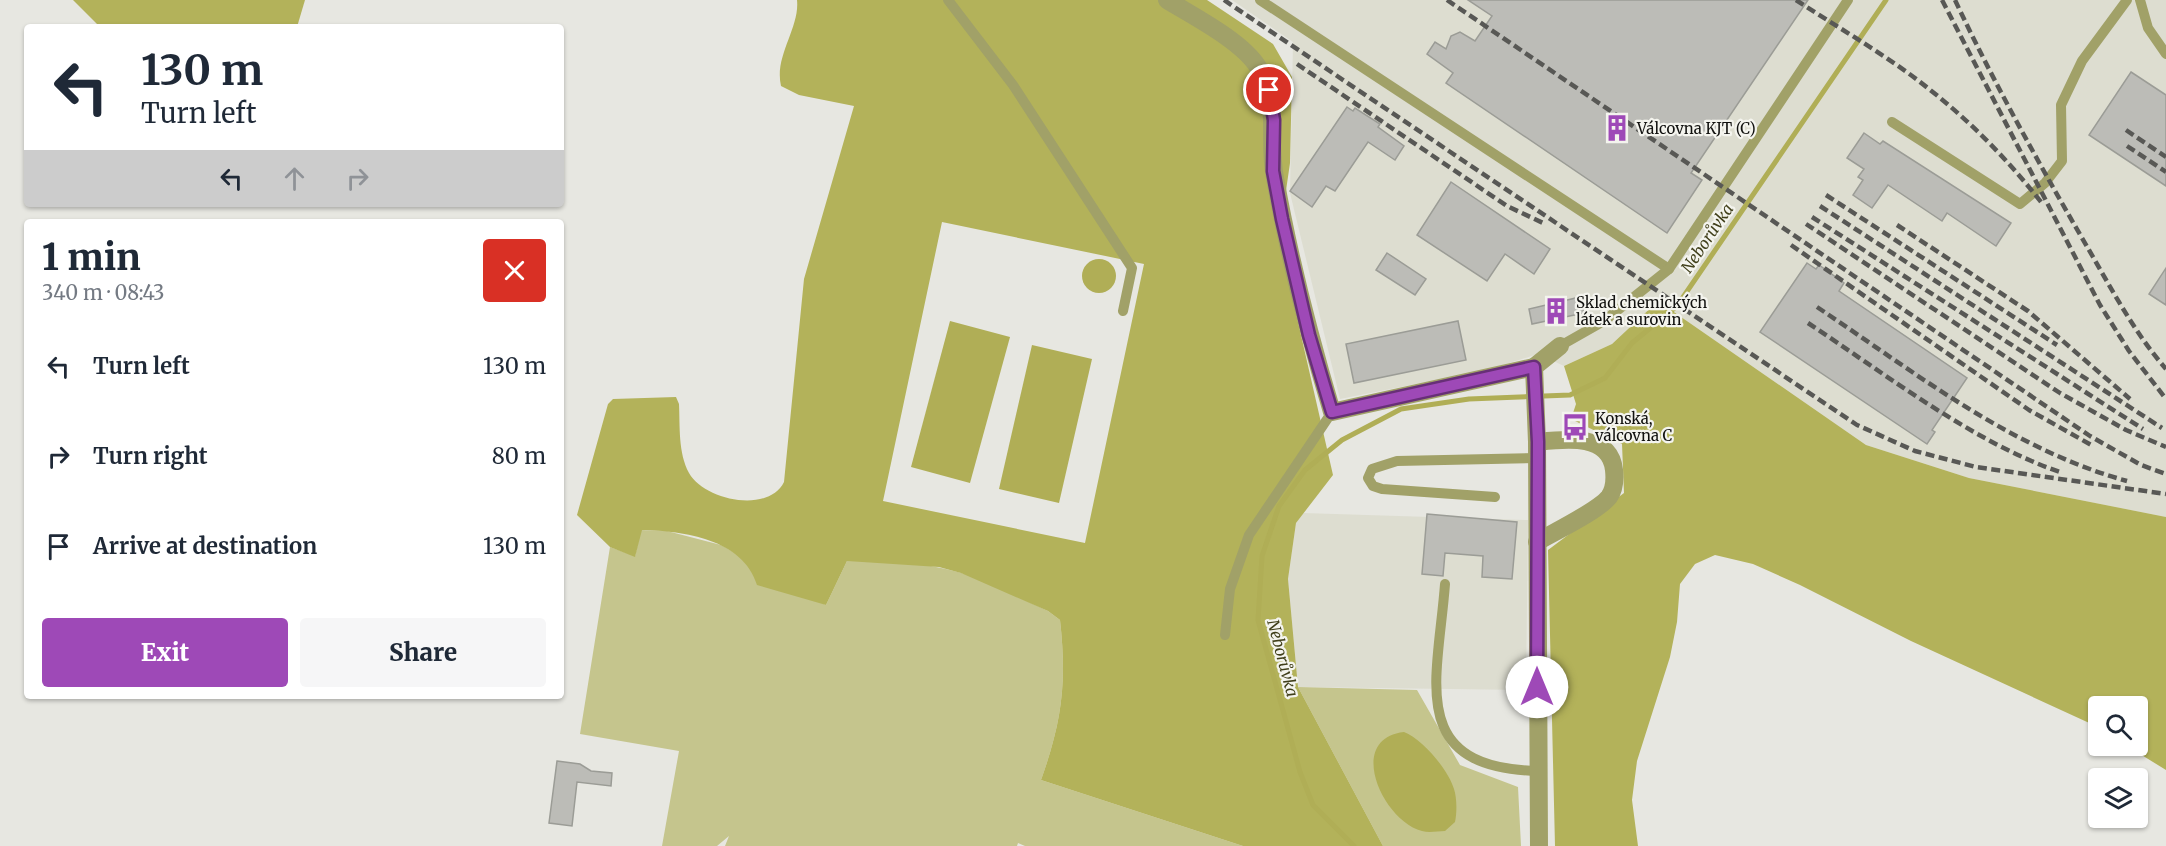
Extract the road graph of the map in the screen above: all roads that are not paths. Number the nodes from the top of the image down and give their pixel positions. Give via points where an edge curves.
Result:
1 (948, 0) edge
2 (1167, 0) edge
3 (1260, 0) edge
4 (1848, 0) edge
5 (2127, 0) edge
6 (2140, 0) edge
7 (2166, 54) edge
8 (1892, 122) dead end
9 (1669, 269) junction
10 (1124, 311) dead end
11 (1560, 346) joint
12 (1535, 372) junction
13 (1332, 412) junction
14 (1537, 450) junction
15 (1495, 497) dead end
16 (1537, 542) junction
17 (1445, 584) dead end
18 (1225, 635) dead end
19 (1538, 771) junction
20 (1539, 846) edge

1 - 10 lane via 1013,85 1132,268
2 - 13 street via 1237,46 1258,65 1269,90 1274,120 1273,171 1282,219
3 - 9 lane
4 - 9 lane
5 - 8 lane via 2082,61 2061,105 2062,161 2045,183 2020,204
6 - 7 lane via 2148,28
9 - 11 lane via 1604,321
11 - 12 street
12 - 13 street
12 - 14 street
13 - 18 lane via 1249,536 1230,589
14 - 15 lane via 1397,461 1372,470 1368,478 1373,486 1382,489
14 - 16 street
14 - 16 street via 1575,438 1600,445 1613,460 1616,479 1609,497
16 - 19 street
17 - 19 lane via 1437,694 1439,721 1456,748 1478,761 1502,769
19 - 20 street

